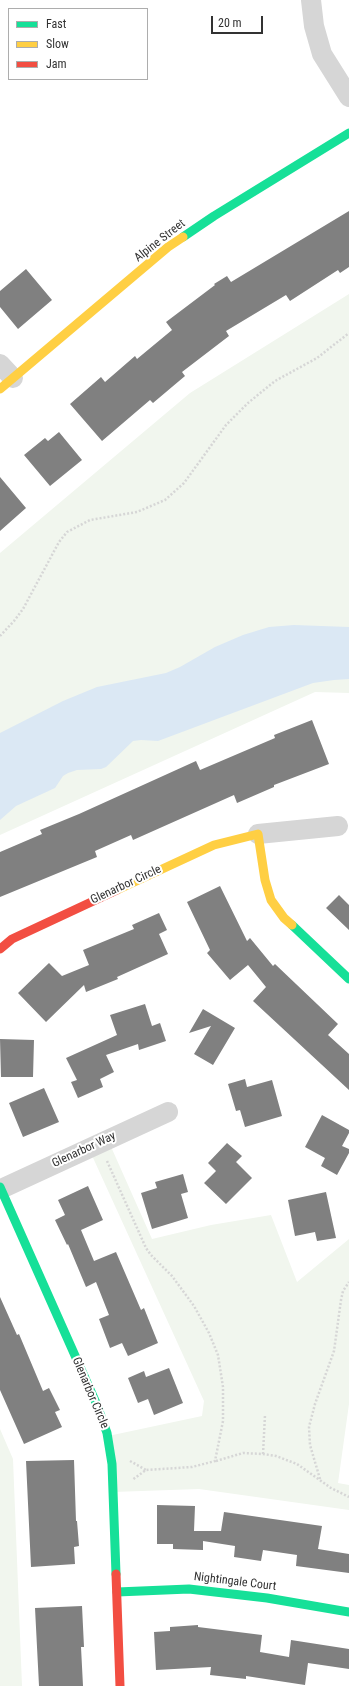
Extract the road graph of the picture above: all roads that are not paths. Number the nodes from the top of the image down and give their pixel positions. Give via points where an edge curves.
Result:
1 (311, 0) edge
2 (349, 97) edge
3 (349, 133) edge
4 (4, 377) edge
5 (338, 826) dead end
6 (258, 834) junction
7 (0, 949) edge
8 (349, 979) edge
9 (168, 1112) dead end
10 (0, 1188) edge
11 (116, 1592) junction
12 (349, 1612) edge
13 (120, 1686) edge

1 - 2 street via 314,26 322,54
3 - 4 street, Alpine Street via 168,247
5 - 6 street, Glenarbor Circle
6 - 7 street, Glenarbor Circle via 214,845 12,939
6 - 8 street via 265,880 271,900 284,918
9 - 10 street, Glenarbor Way
10 - 11 street, Glenarbor Circle via 97,1404 107,1433 112,1464
11 - 12 street, Nightingale Court via 189,1589 267,1598
11 - 13 street, Glenarbor Circle

